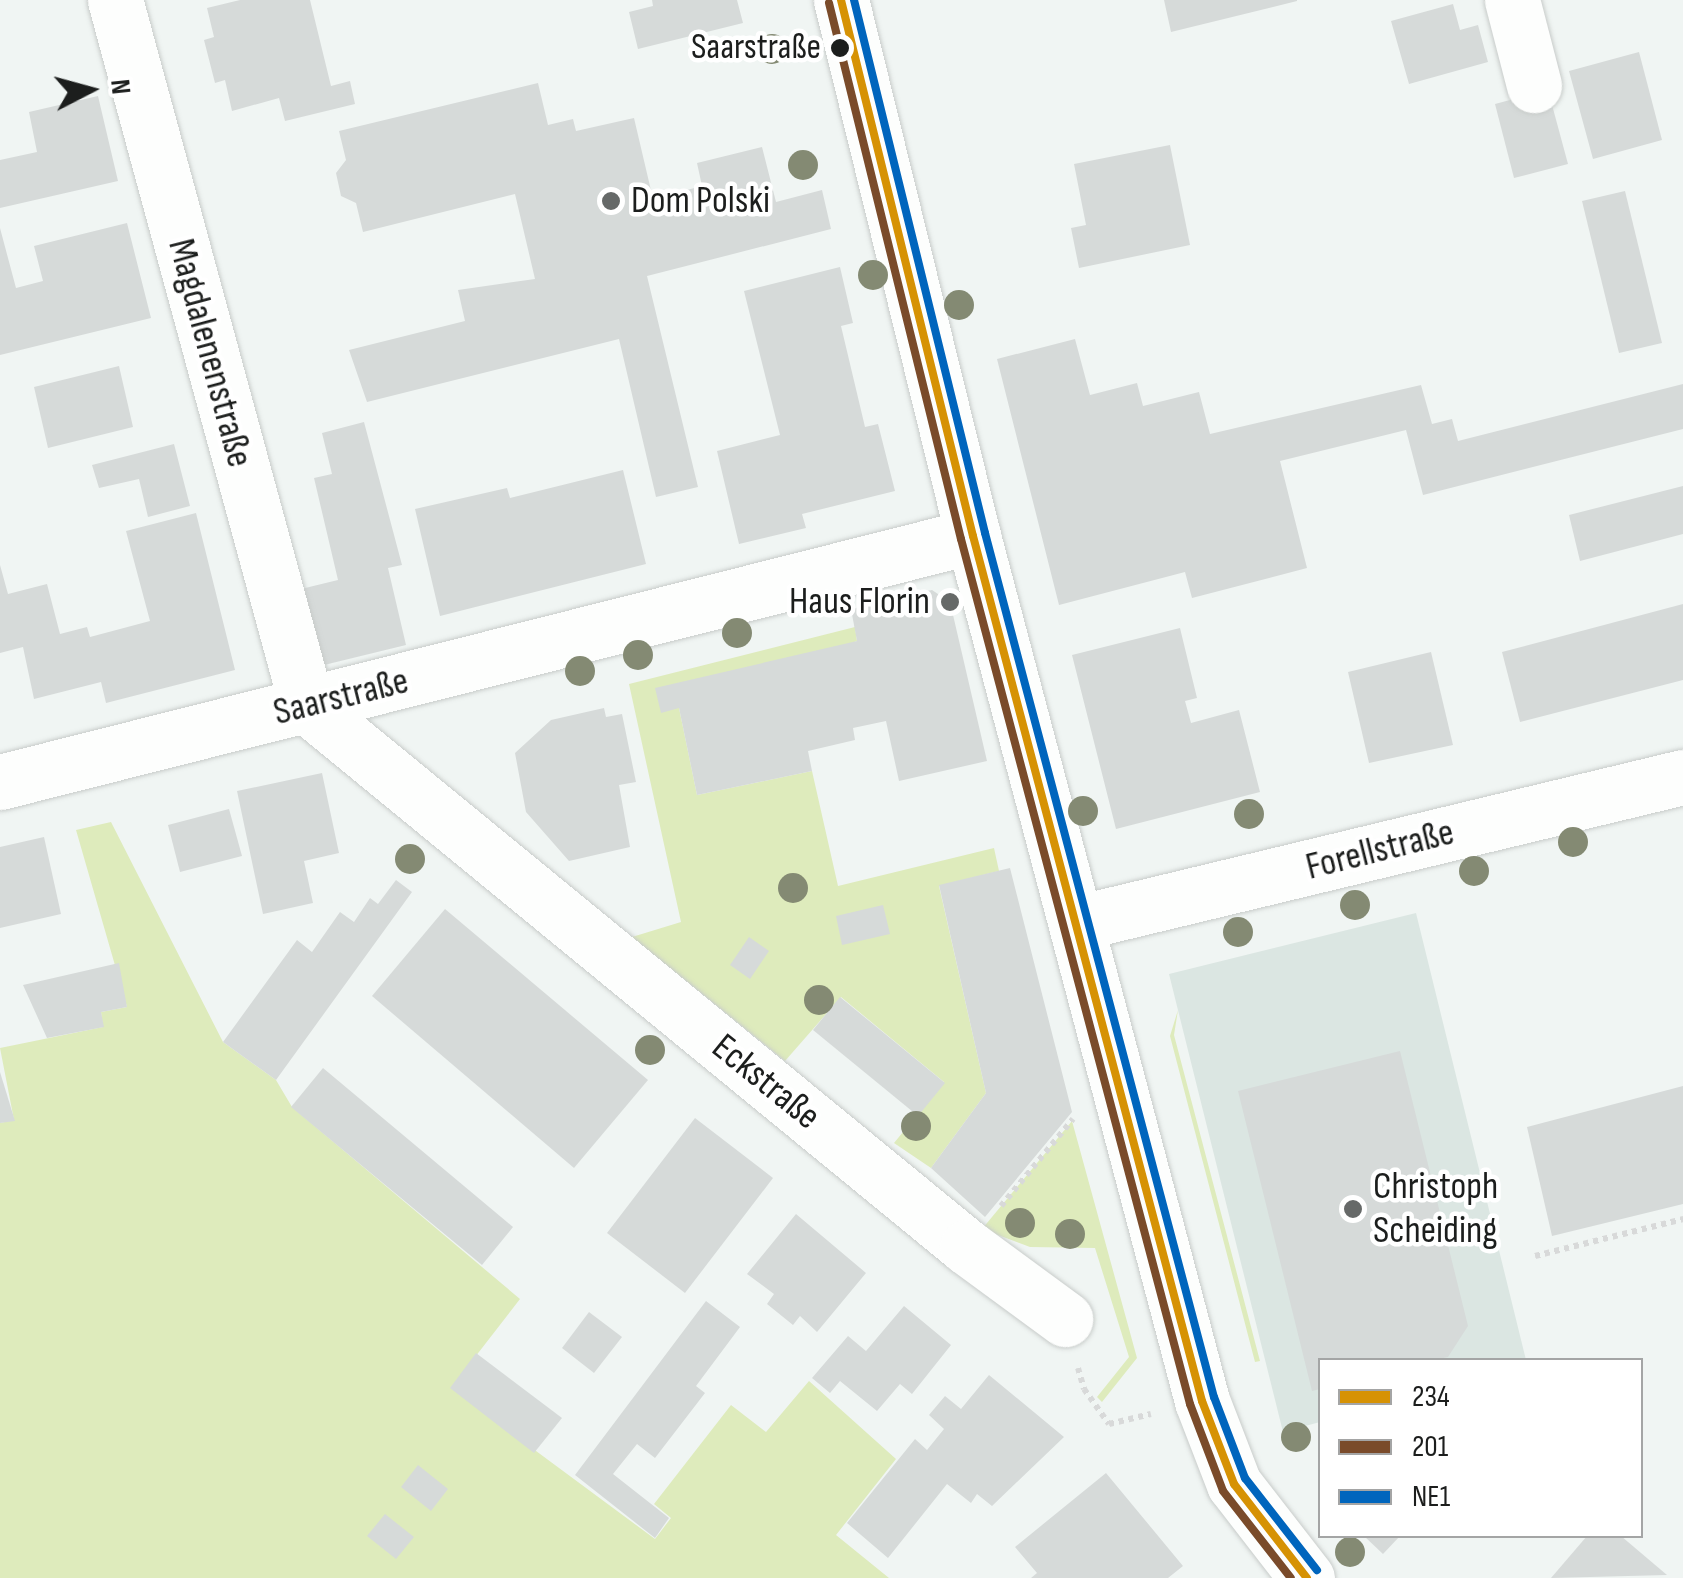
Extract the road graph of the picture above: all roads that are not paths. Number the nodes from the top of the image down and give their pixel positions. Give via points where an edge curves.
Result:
1 (115, 0) edge
2 (842, 0) edge
3 (1512, 0) edge
4 (1534, 85) dead end
5 (973, 536) junction
6 (307, 706) junction
7 (1683, 777) edge
8 (0, 782) edge
9 (1077, 923) junction
10 (1065, 1319) road end
11 (1307, 1578) edge

1 - 6 street, Magdalenenstraße
2 - 5 street
3 - 4 street
5 - 6 street, Saarstraße
5 - 9 street
6 - 8 street, Saarstraße
6 - 10 street, Eckstraße via 967,1247
7 - 9 street, Forellstraße
9 - 11 street via 1202,1402 1234,1484

